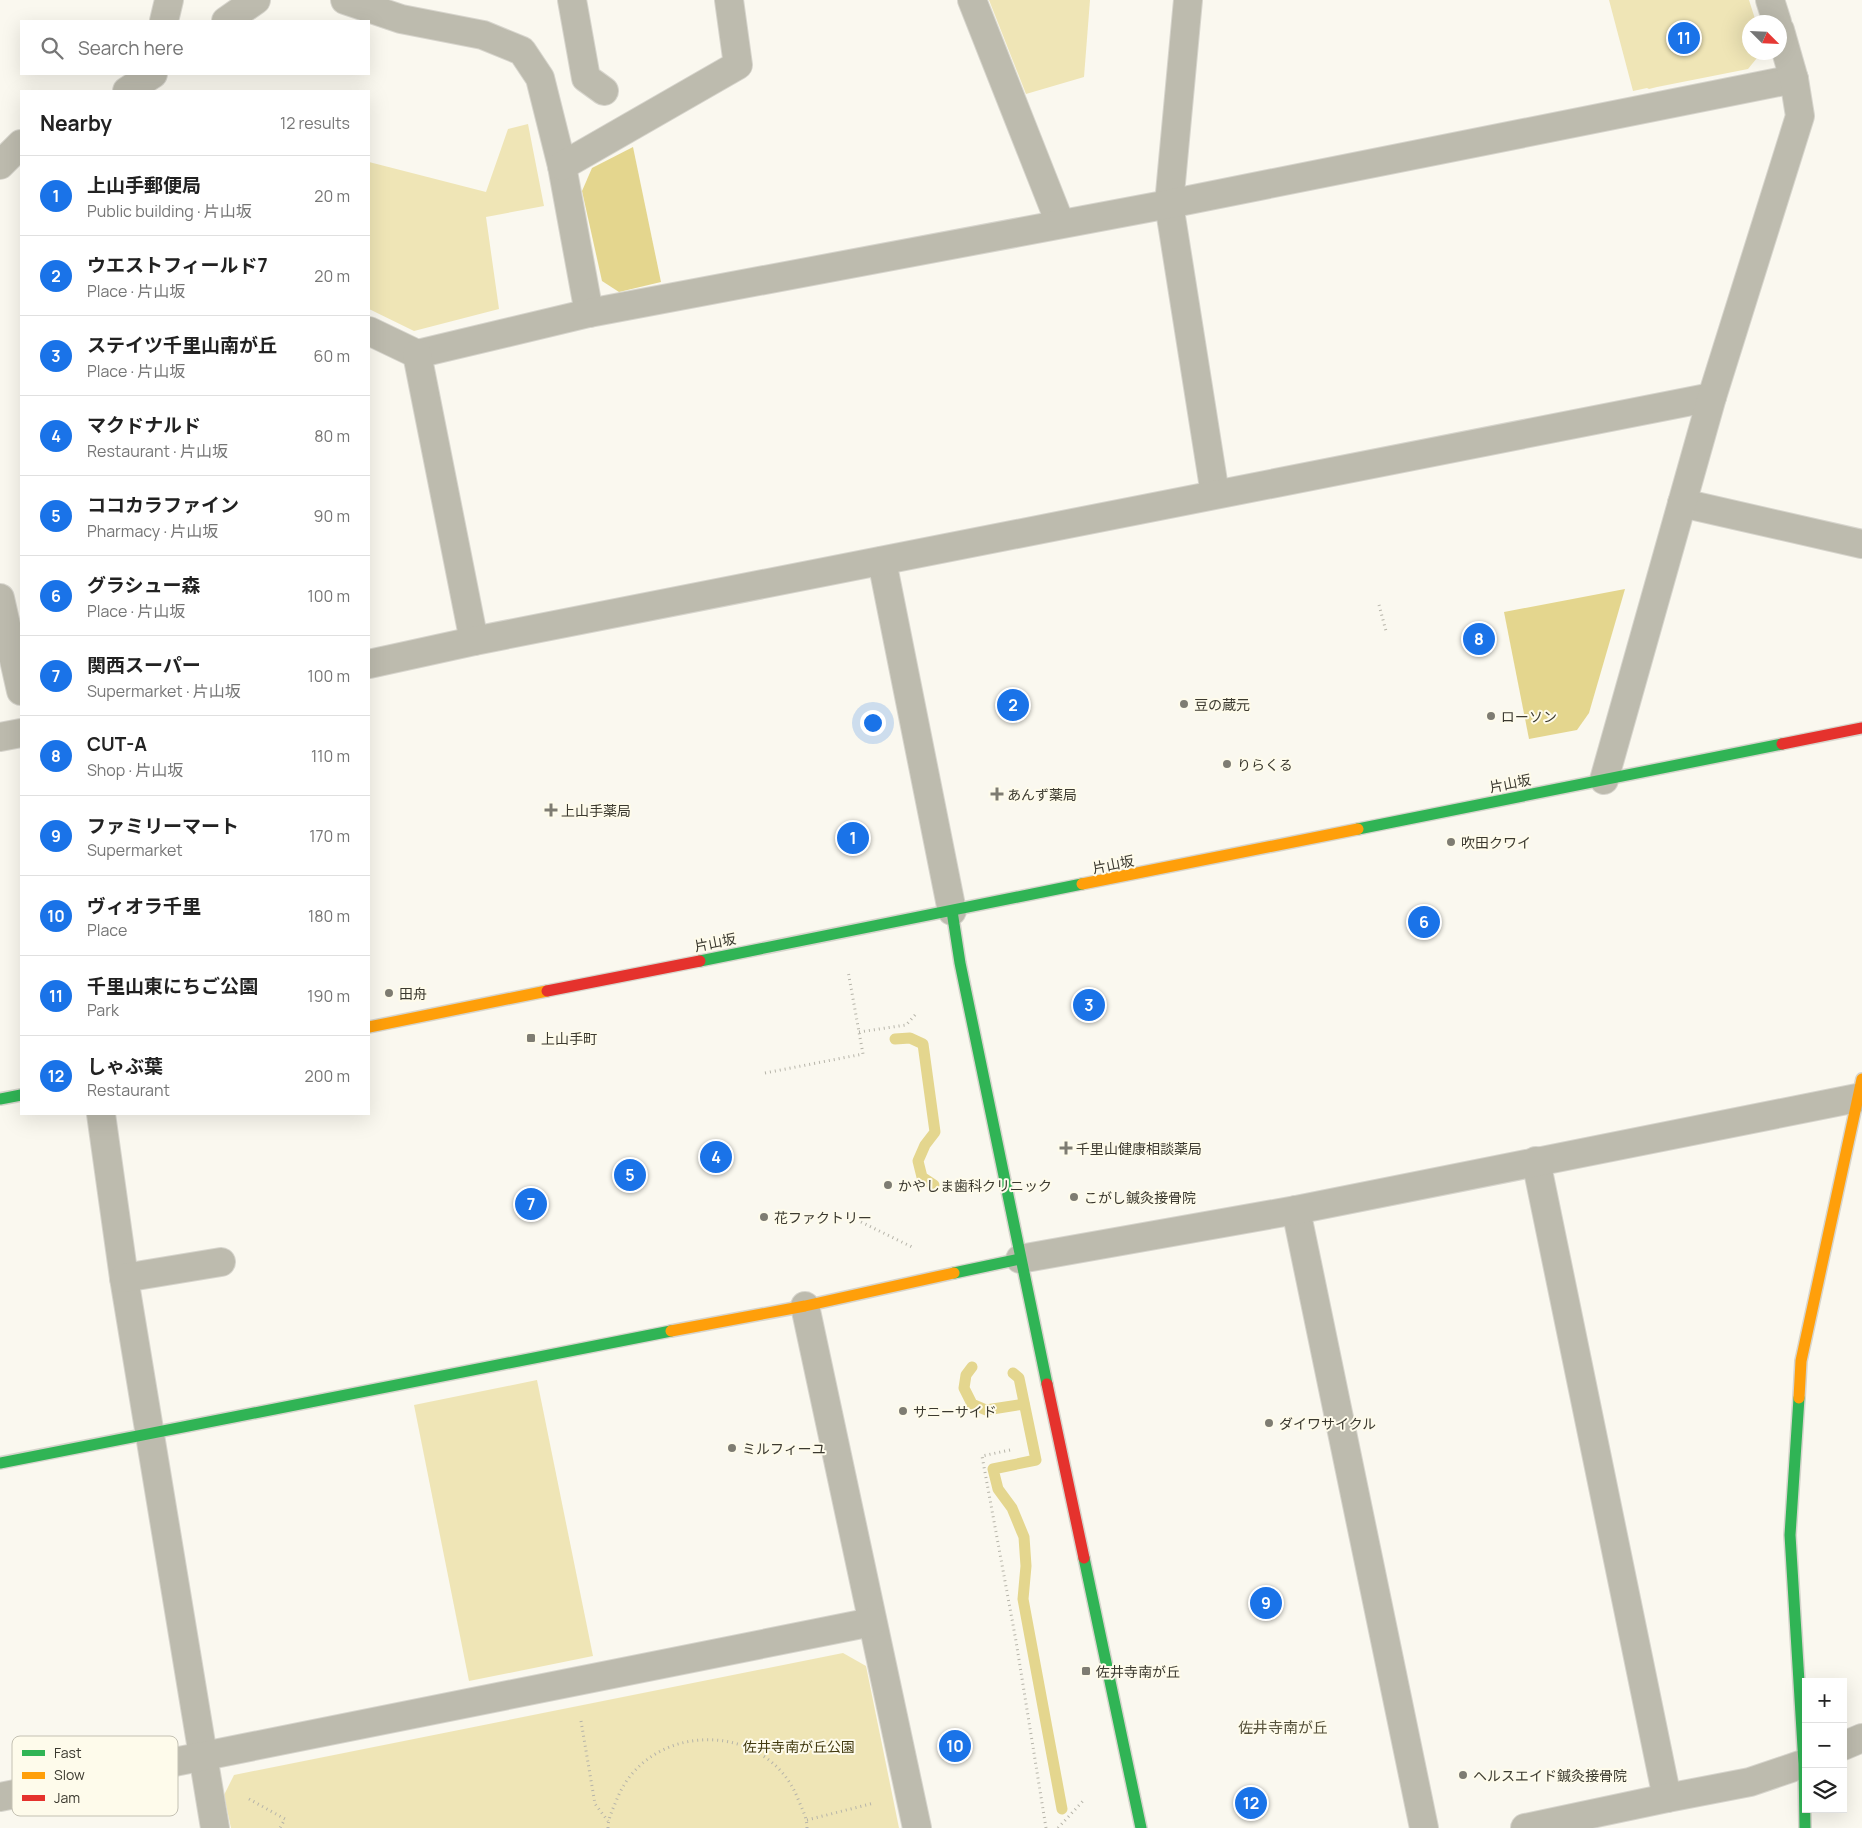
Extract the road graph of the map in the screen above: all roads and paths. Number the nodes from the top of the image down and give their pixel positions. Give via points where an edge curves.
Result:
1 (169, 0) edge
2 (256, 0) edge
3 (345, 0) edge
4 (572, 0) edge
5 (729, 0) edge
6 (972, 0) edge
7 (1188, 0) edge
8 (1770, 0) edge
9 (1775, 15) edge
10 (164, 20) edge
11 (227, 20) edge
12 (1787, 54) edge
13 (151, 75) edge
14 (1794, 79) junction
15 (128, 90) edge
16 (604, 91) dead end
17 (562, 166) junction
18 (1169, 204) junction
19 (1060, 223) junction
20 (589, 312) junction
21 (370, 331) edge
22 (417, 354) junction
23 (1712, 397) junction
24 (1214, 494) junction
25 (1682, 503) junction
26 (1862, 544) edge
27 (882, 561) junction
28 (0, 598) edge
29 (1379, 605) dead end
30 (1386, 632) dead end
31 (474, 641) junction
32 (370, 664) edge
33 (20, 687) edge
34 (1862, 728) edge
35 (20, 733) edge
36 (0, 737) edge
37 (1604, 780) junction
38 (952, 911) junction
39 (848, 971) dead end
40 (916, 1014) dead end
41 (370, 1027) edge
42 (859, 1032) junction
43 (765, 1073) dead end
44 (1861, 1091) edge
45 (20, 1095) edge
46 (0, 1099) edge
47 (101, 1115) edge
48 (1536, 1161) junction
49 (1296, 1210) junction
50 (861, 1222) dead end
51 (1020, 1259) junction
52 (221, 1262) dead end
53 (124, 1278) junction
54 (924, 1280) junction
55 (805, 1306) junction
56 (151, 1434) junction
57 (1010, 1450) dead end
58 (0, 1463) edge
59 (872, 1622) junction
60 (581, 1720) dead end
61 (1802, 1723) edge
62 (1862, 1738) edge
63 (1847, 1744) edge
64 (202, 1756) junction
65 (178, 1761) edge
66 (1802, 1765) edge
67 (1805, 1768) edge
68 (1667, 1798) junction
69 (249, 1799) dead end
70 (1082, 1801) dead end
71 (874, 1803) dead end
72 (806, 1820) junction
73 (608, 1821) junction
74 (215, 1828) edge
75 (280, 1828) edge
76 (608, 1828) edge
77 (807, 1828) edge
78 (917, 1828) edge
79 (1046, 1828) edge
80 (1058, 1828) edge
81 (1141, 1828) edge
82 (1424, 1828) edge
83 (1524, 1828) edge
84 (1805, 1828) edge

1 - 10 street
2 - 11 street
3 - 17 street via 401,18 483,35 522,51 540,78
4 - 16 street via 586,78
5 - 17 street via 738,65
6 - 19 street
7 - 18 street
8 - 9 street
12 - 14 street
13 - 15 street
14 - 18 street
14 - 23 street via 1800,116
17 - 20 street
18 - 19 street
18 - 24 street
19 - 20 street
20 - 22 street
21 - 22 street
22 - 31 street
23 - 24 street
23 - 25 street
24 - 27 street
25 - 26 street
25 - 37 street
27 - 31 street
27 - 38 street
28 - 33 street
29 - 30 path
31 - 32 street
34 - 37 street, 片山坂
35 - 36 street
37 - 38 street, 片山坂
38 - 41 street, 片山坂
38 - 51 street
39 - 42 path
40 - 42 path via 906,1025
42 - 43 path via 863,1054
44 - 48 street
44 - 61 street via 1801,1361 1790,1535
45 - 46 street
47 - 53 street
48 - 49 street
48 - 68 street
49 - 51 street
49 - 82 street
50 - 54 path via 918,1249
51 - 54 street
51 - 81 street
52 - 53 street
53 - 56 street
54 - 55 street
55 - 56 street
55 - 59 street
56 - 58 street
56 - 64 street
57 - 79 path via 982,1456
59 - 64 street
59 - 78 street
60 - 73 path via 595,1804
62 - 63 street
64 - 65 street
64 - 74 street
66 - 68 street via 1750,1782
67 - 84 street
68 - 83 street
69 - 75 path via 285,1819
70 - 80 path
71 - 72 path
72 - 73 path via 792,1783 764,1755 727,1740 688,1740 651,1756 623,1784
72 - 77 path
73 - 76 path

